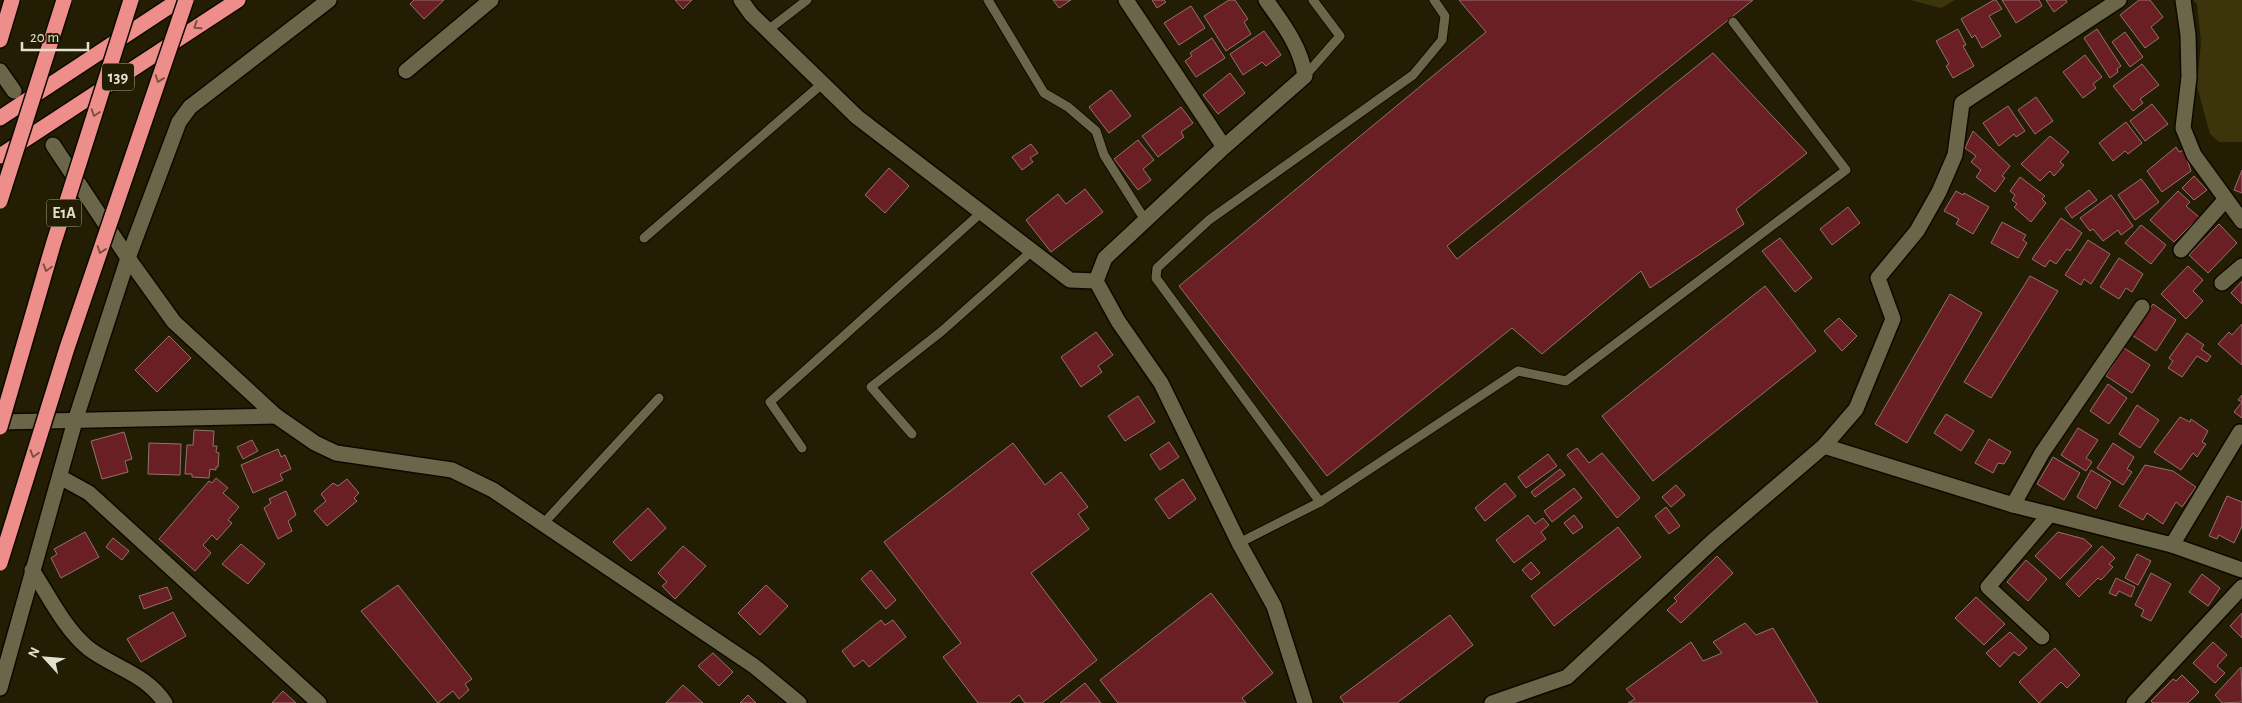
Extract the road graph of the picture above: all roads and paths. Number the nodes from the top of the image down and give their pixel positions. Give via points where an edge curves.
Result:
1 (12, 0) edge
2 (64, 0) edge
3 (132, 0) edge
4 (179, 0) edge
5 (186, 0) edge
6 (238, 0) edge
7 (329, 0) edge
8 (491, 0) edge
9 (741, 0) edge
10 (807, 0) edge
11 (988, 0) edge
12 (1126, 0) edge
13 (1266, 0) edge
14 (1313, 0) edge
15 (1434, 0) edge
16 (2119, 0) edge
17 (2183, 0) edge
18 (1733, 22) dead end
19 (768, 30) junction
20 (0, 40) edge
21 (0, 71) edge
22 (406, 71) dead end
23 (1305, 76) junction
24 (823, 83) junction
25 (14, 91) tunnel mouth
26 (0, 118) edge
27 (53, 145) tunnel mouth
28 (1224, 146) junction
29 (0, 156) edge
30 (2226, 199) junction
31 (0, 201) edge
32 (983, 211) junction
33 (1145, 220) junction
34 (2242, 221) edge
35 (644, 238) dead end
36 (1033, 250) junction
37 (2182, 250) dead end
38 (128, 258) junction
39 (2242, 266) edge
40 (1096, 281) junction
41 (2222, 283) dead end
42 (2142, 307) dead end
43 (659, 398) dead end
44 (276, 416) junction
45 (75, 421) junction
46 (0, 422) edge
47 (0, 427) edge
48 (2240, 432) dead end
49 (912, 434) dead end
50 (1824, 446) junction
51 (802, 448) dead end
52 (60, 477) junction
53 (1320, 502) junction
54 (2013, 505) junction
55 (2050, 514) junction
56 (542, 525) junction
57 (1239, 543) junction
58 (2172, 545) junction
59 (0, 562) edge
60 (32, 570) junction
61 (2242, 570) edge
62 (2242, 587) edge
63 (2042, 637) dead end
64 (0, 688) edge
65 (166, 703) edge
66 (319, 703) edge
67 (800, 703) edge
68 (1305, 703) edge
69 (1492, 703) edge
70 (2134, 703) edge

1 - 20 highway
2 - 31 highway, bridge
3 -> 47 highway, E1A, bridge
4 - 26 highway, 139
5 -> 59 highway, bridge via 70,339
6 -> 29 highway, 139
7 - 38 street via 190,107 179,122
8 - 22 street
9 - 19 street
10 - 19 lane
11 - 33 lane via 1044,93 1068,106 1096,131 1104,155
12 - 28 street
13 - 23 street via 1292,37 1304,65
14 - 23 lane via 1340,36
15 - 53 lane via 1445,16 1442,40 1413,75 1209,220 1157,268 1156,278
16 - 50 street via 1962,104 1955,155 1939,192 1917,231 1878,278 1893,319 1856,409
17 - 30 street via 2189,77 2183,128 2194,155
18 - 53 lane via 1846,170 1566,381 1518,371
19 - 24 street
21 - 25 street
23 - 28 street
24 - 32 street via 857,117
24 - 35 lane
27 - 38 street
28 - 33 street
30 - 34 street
30 - 37 street
32 - 36 street
32 - 51 lane via 770,402
33 - 40 street via 1104,258
36 - 40 street via 1070,280
36 - 49 lane via 942,331 871,387
38 - 44 street via 174,322
38 - 45 street
39 - 41 street
40 - 57 street via 1118,321 1161,383
42 - 54 street via 2042,452
43 - 56 lane
44 - 45 street
44 - 56 street via 315,443 336,453 452,470 493,490
45 - 46 street
45 - 52 street
48 - 58 street
50 - 54 street
50 - 69 street via 1714,540 1567,677
52 - 60 street
52 - 66 street via 89,493
53 - 57 lane
54 - 55 street
55 - 58 street
55 - 63 street via 1988,587
56 - 67 street via 754,666
57 - 68 street via 1274,606
58 - 61 street
60 - 64 street
60 - 65 street via 65,622 88,648 144,680
62 - 70 street

